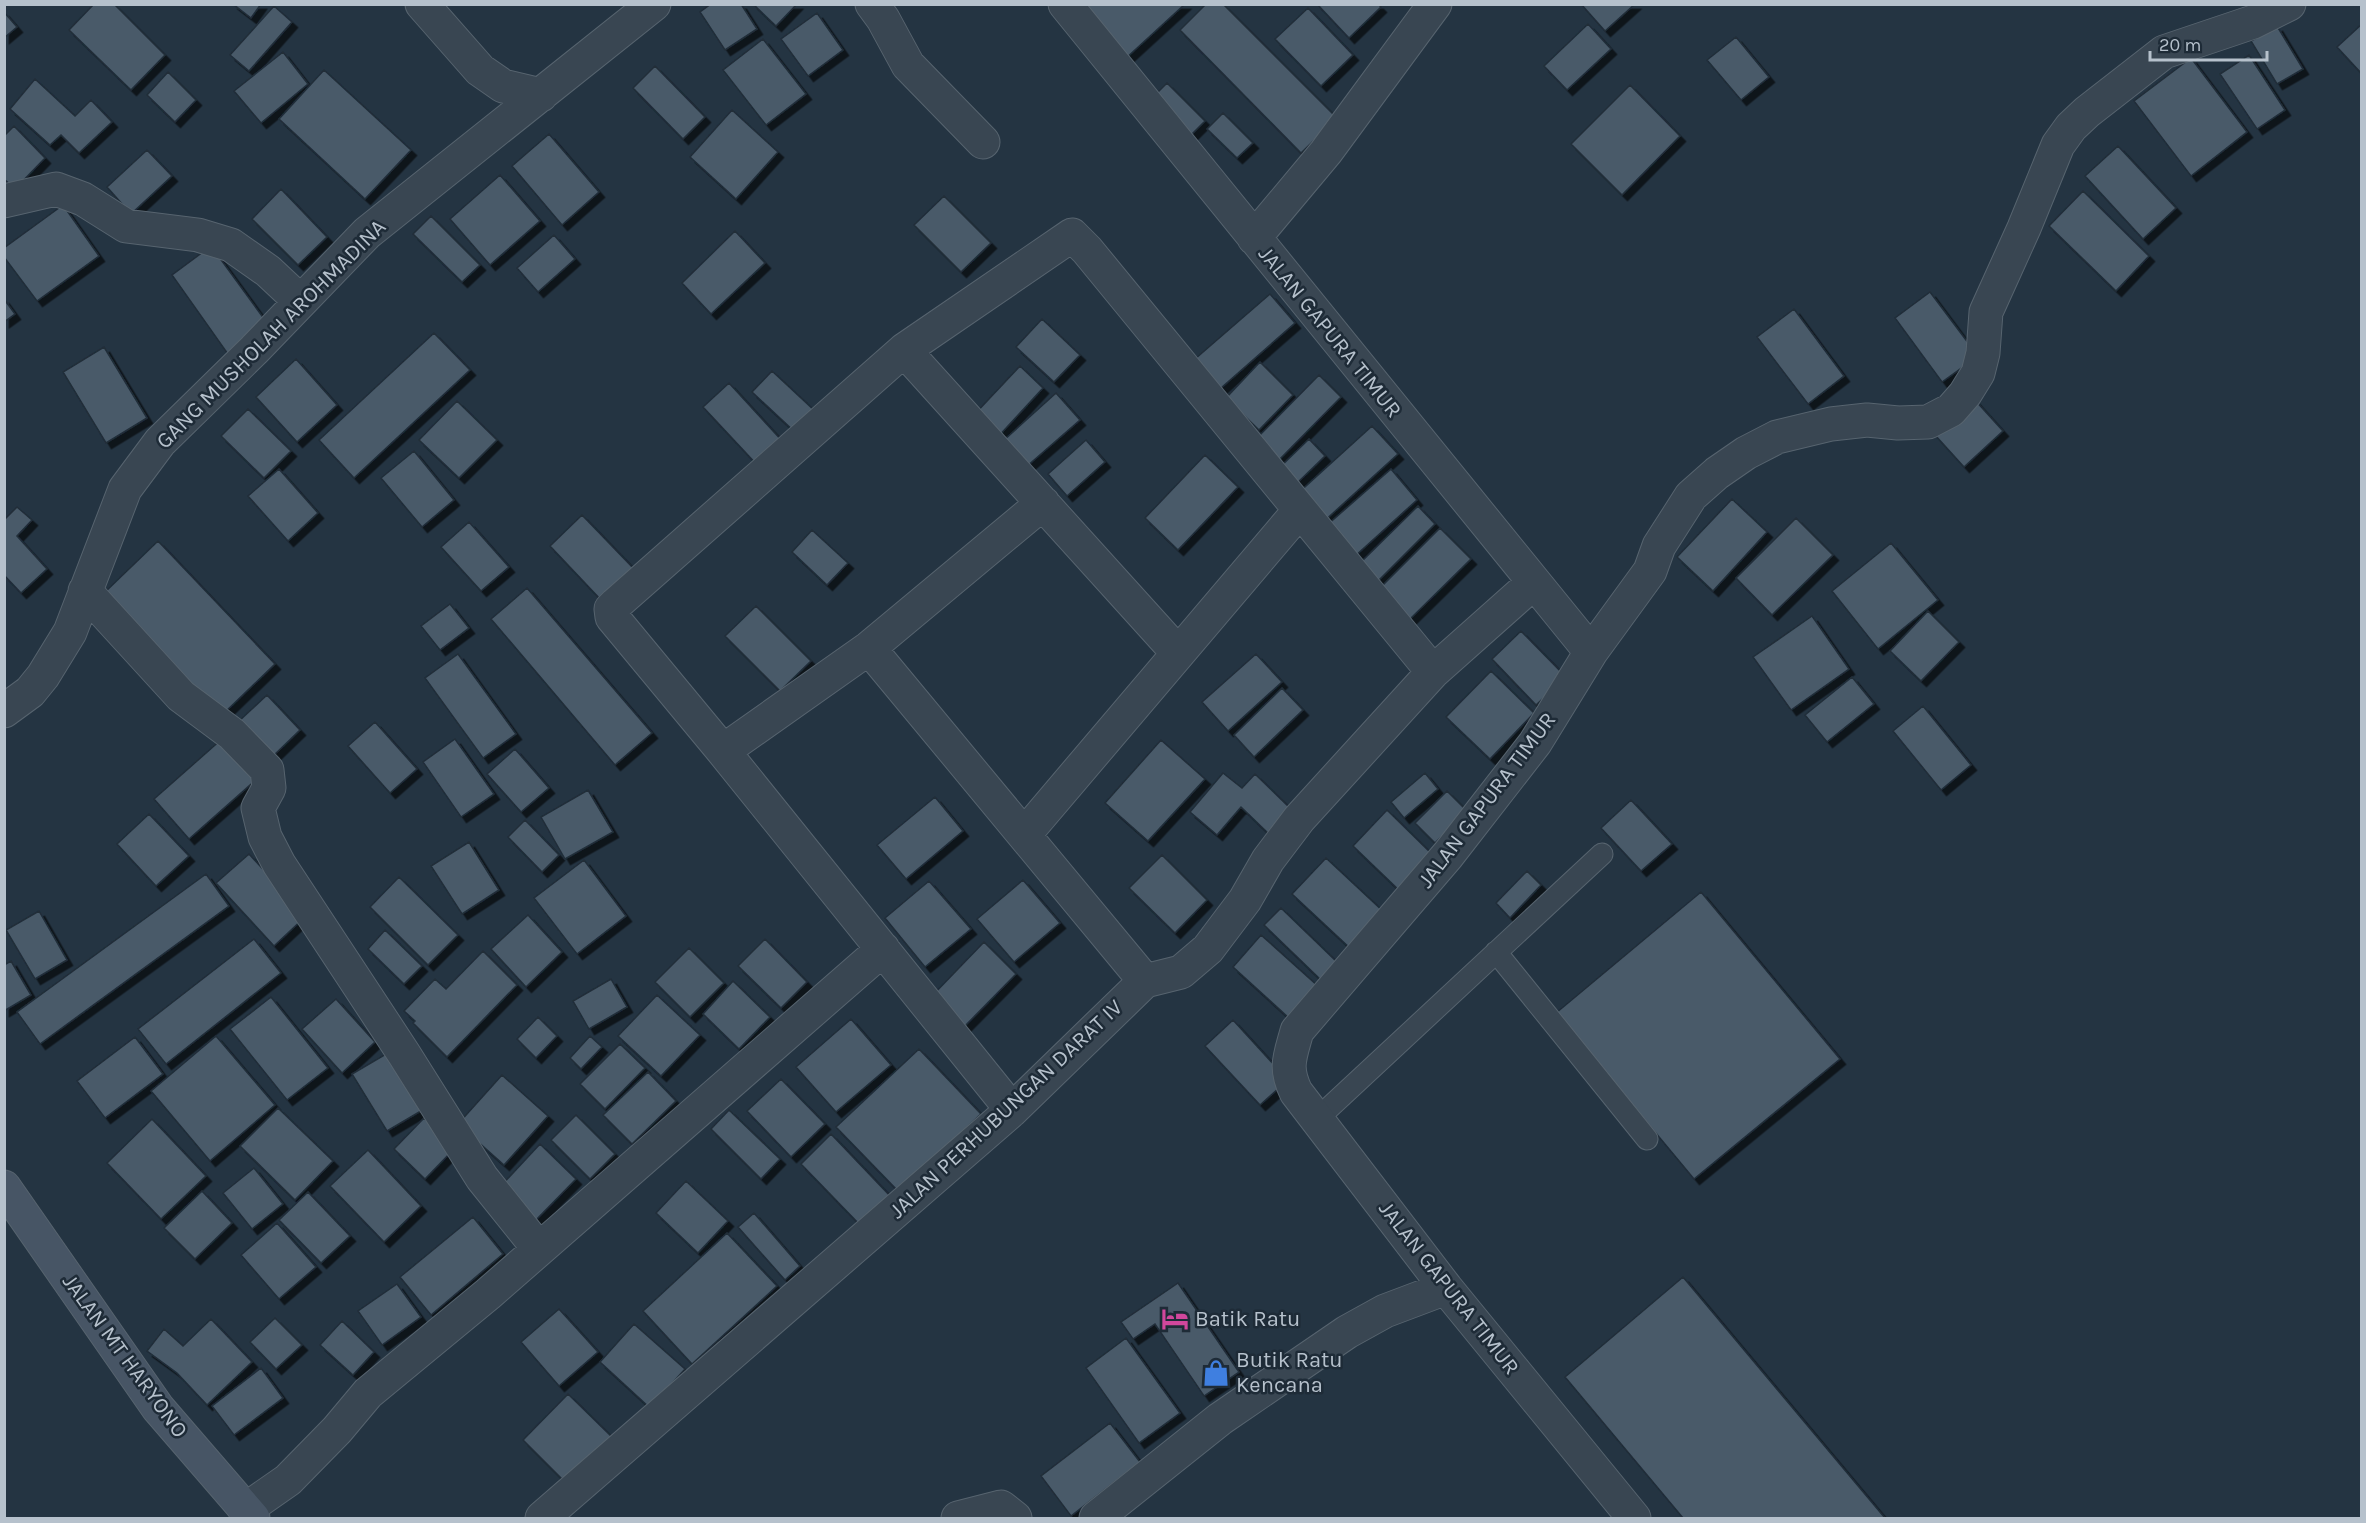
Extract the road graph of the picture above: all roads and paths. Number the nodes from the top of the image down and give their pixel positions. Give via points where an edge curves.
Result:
1 (422, 4) edge
2 (654, 4) edge
3 (872, 4) edge
4 (1065, 4) edge
5 (1435, 4) edge
6 (2289, 4) edge
7 (541, 95) junction
8 (983, 142) dead end
9 (4, 201) edge
10 (1254, 238) junction
11 (300, 301) junction
12 (904, 350) junction
13 (1043, 503) junction
14 (1300, 510) junction
15 (1533, 583) junction
16 (85, 591) junction
17 (869, 648) junction
18 (1591, 652) junction
19 (1178, 653) junction
20 (1433, 672) junction
21 (4, 711) edge
22 (723, 751) junction
23 (1024, 835) junction
24 (1602, 854) dead end
25 (883, 949) junction
26 (1496, 952) junction
27 (1145, 981) junction
28 (1012, 1110) junction
29 (1317, 1119) junction
30 (1647, 1139) dead end
31 (4, 1186) edge
32 (539, 1249) junction
33 (1446, 1288) junction
34 (249, 1514) edge
35 (542, 1518) edge
36 (958, 1518) edge
37 (1015, 1518) edge
38 (1096, 1518) edge
39 (1632, 1518) edge

1 - 7 street via 480,70 503,86
2 - 7 street, GANG MUSHOLAH AROHMADINA
3 - 8 street via 908,65
4 - 10 street, JALAN GAPURA TIMUR
5 - 10 street via 1326,152
6 - 18 street via 2253,22 2164,52 2071,127 2058,145 1986,312 1978,374 1951,410 1928,422 1867,420 1831,424 1777,437 1746,453 1691,496 1663,539 1650,571
7 - 11 street, GANG MUSHOLAH AROHMADINA via 366,233
9 - 11 street via 56,189 83,199 126,226 198,235 231,245 268,271
10 - 15 street, JALAN GAPURA TIMUR
11 - 16 street, GANG MUSHOLAH AROHMADINA via 139,468 125,489
12 - 13 street
12 - 14 street via 1072,235
12 - 22 street via 611,609 612,617
13 - 17 street
13 - 19 street
14 - 19 street
14 - 20 street
15 - 18 street, JALAN GAPURA TIMUR
15 - 20 street
16 - 21 street, GANG MUSHOLAH AROHMADINA via 70,632 43,676 30,692
16 - 32 street via 181,696 232,734 267,770 269,788 258,808 265,837 279,864 482,1178
17 - 22 street
17 - 23 street
18 - 29 street, JALAN GAPURA TIMUR via 1535,743 1492,799 1297,1031 1289,1058 1289,1076
19 - 23 street
20 - 27 street via 1299,819 1208,949 1181,972
22 - 25 street
23 - 27 street
24 - 26 lane
25 - 28 street
25 - 32 street
26 - 29 lane
26 - 30 lane
27 - 28 street, JALAN PERHUBUNGAN DARAT IV
28 - 35 street, JALAN PERHUBUNGAN DARAT IV
29 - 33 street, JALAN GAPURA TIMUR
31 - 34 main road, JALAN MT HARYONO via 158,1408
32 - 34 street via 368,1393 288,1480
33 - 38 street via 1385,1311 1347,1332 1220,1419
33 - 39 street, JALAN GAPURA TIMUR
36 - 37 street via 1001,1507

